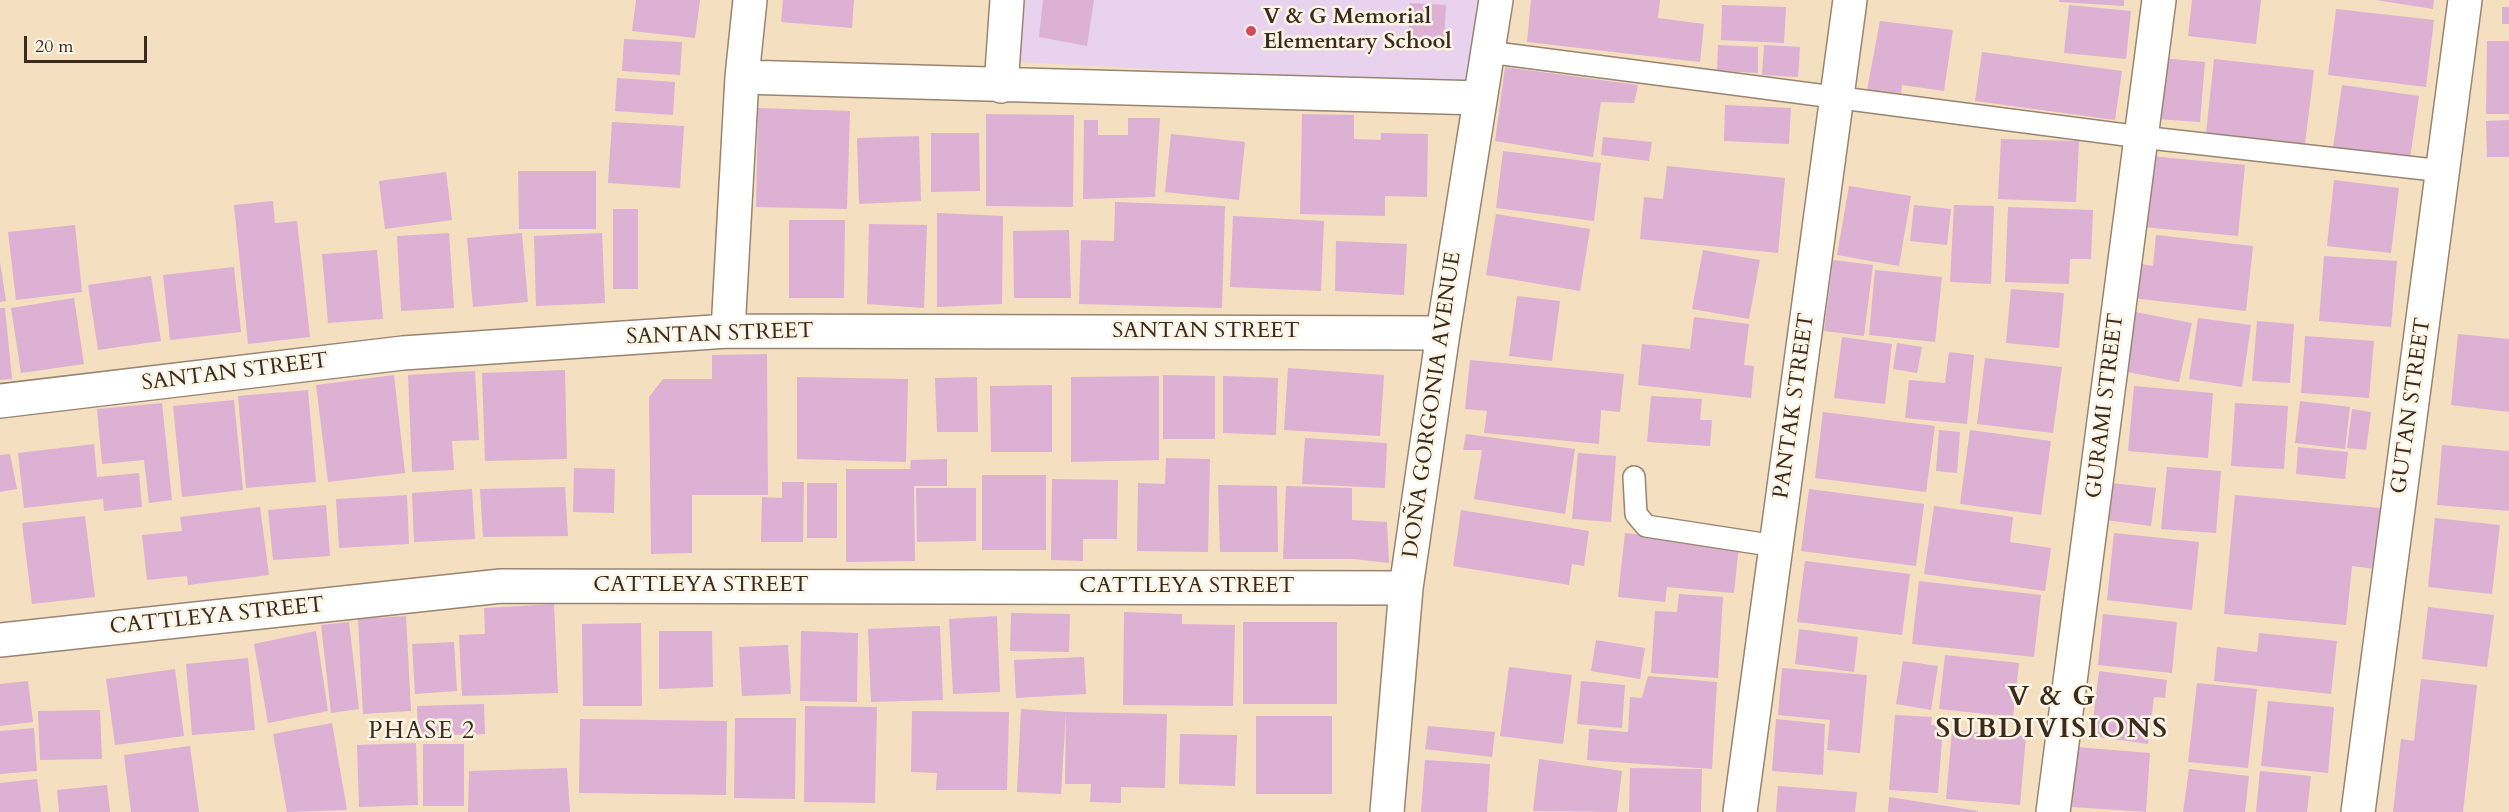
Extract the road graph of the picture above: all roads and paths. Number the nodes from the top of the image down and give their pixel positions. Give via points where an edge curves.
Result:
1 (750, 0) edge
2 (1007, 0) edge
3 (1496, 0) edge
4 (1850, 0) edge
5 (2159, 0) edge
6 (2466, 0) edge
7 (1488, 52) junction
8 (742, 77) junction
9 (1000, 86) junction
10 (1480, 98) junction
11 (1837, 98) junction
12 (2141, 137) junction
13 (2443, 171) junction
14 (728, 331) junction
15 (1443, 333) junction
16 (0, 401) edge
17 (1634, 477) dead end
18 (1776, 546) junction
19 (1406, 588) junction
20 (0, 640) edge
21 (1387, 812) edge
22 (1740, 812) edge
23 (2053, 812) edge
24 (2358, 812) edge

1 - 8 street
2 - 9 street
3 - 7 street, DOÑA GORGONIA AVENUE
4 - 11 street, PANTAK STREET
5 - 12 street, GURAMI STREET
6 - 13 street, GUTAN STREET
7 - 10 street, DOÑA GORGONIA AVENUE
7 - 11 lane
8 - 9 street
8 - 14 street
9 - 10 street
10 - 15 street, DOÑA GORGONIA AVENUE
11 - 12 lane
11 - 18 street, PANTAK STREET
12 - 13 lane
12 - 23 street, GURAMI STREET
13 - 24 street, GUTAN STREET
14 - 15 street, SANTAN STREET
14 - 16 street, SANTAN STREET via 403,353
15 - 19 street, DOÑA GORGONIA AVENUE
17 - 18 lane via 1636,514 1646,526
18 - 22 street, PANTAK STREET
19 - 20 street, CATTLEYA STREET via 501,586
19 - 21 street, DOÑA GORGONIA AVENUE

